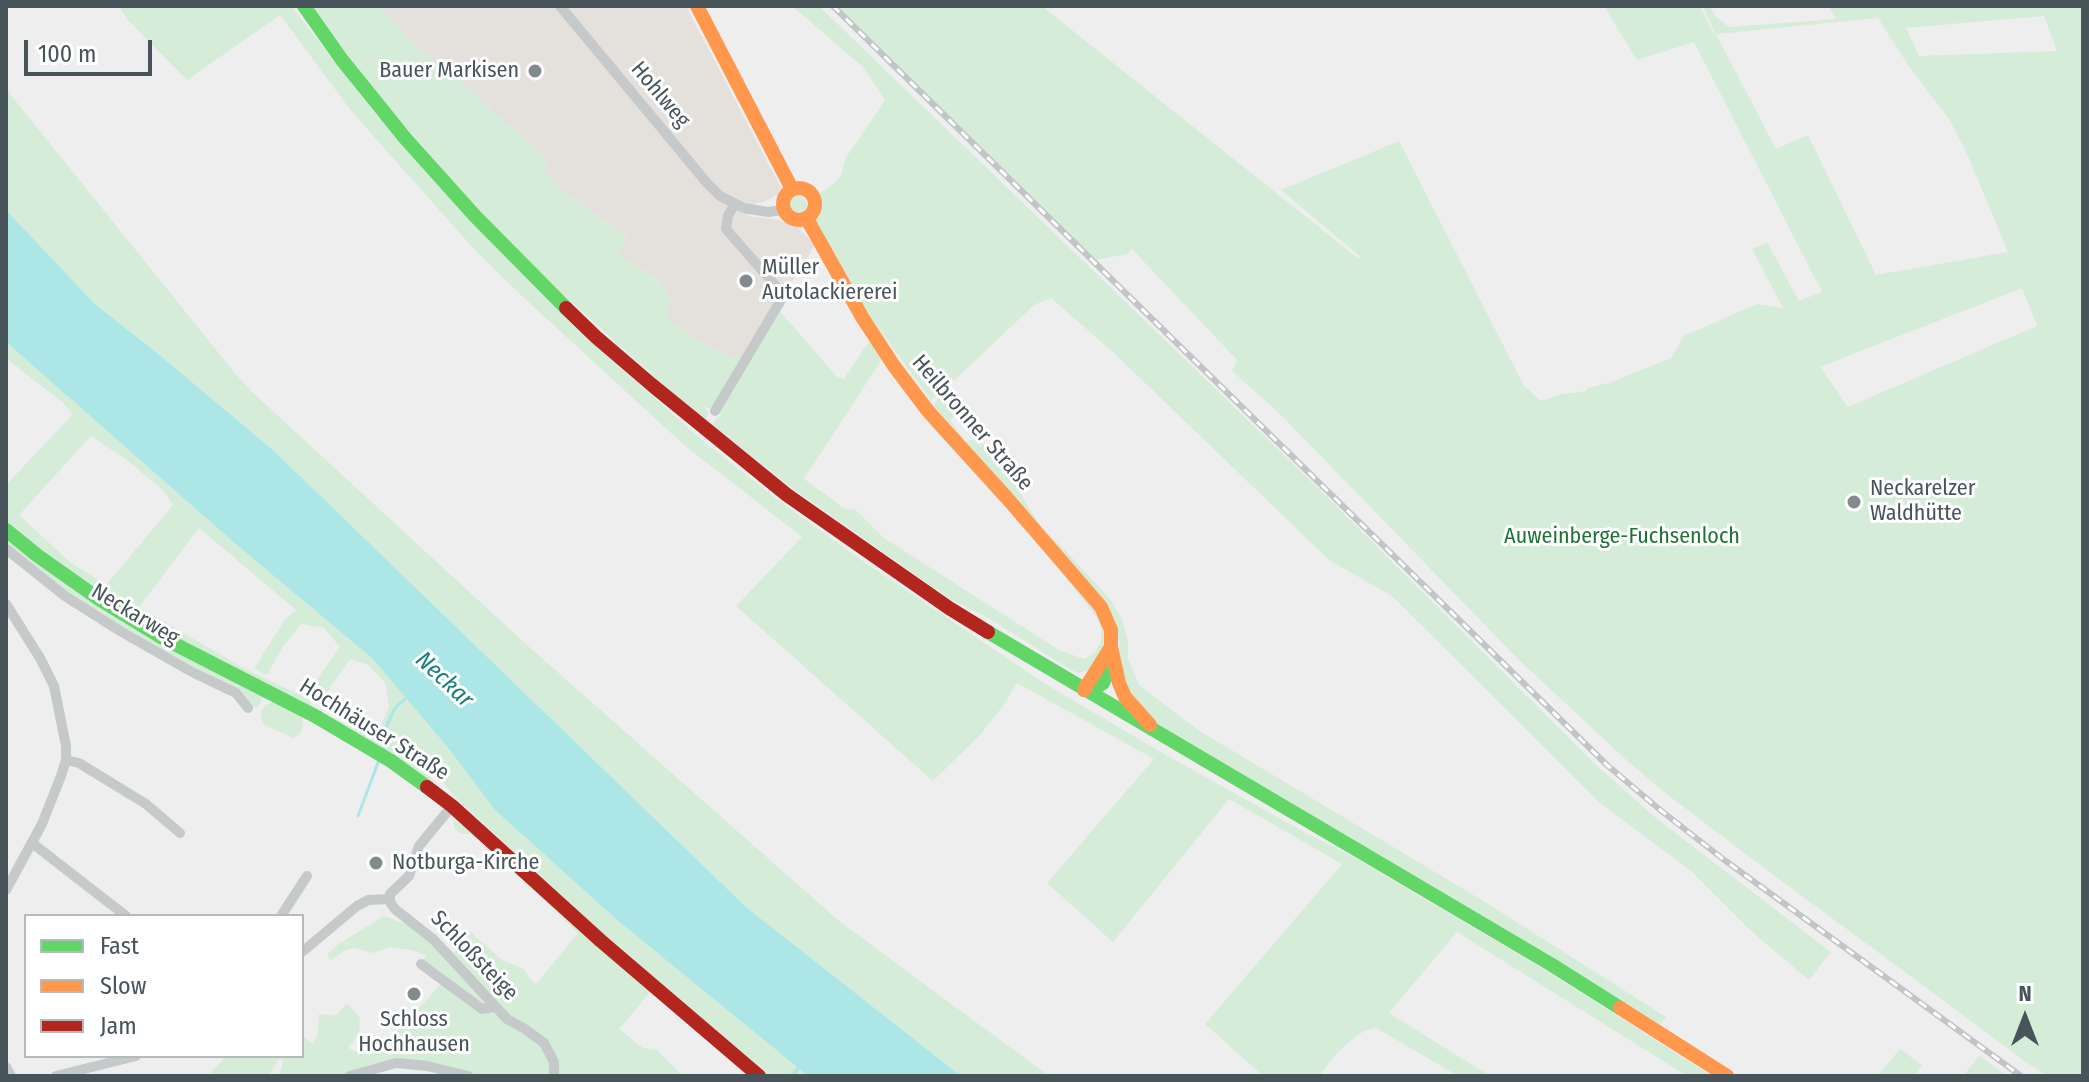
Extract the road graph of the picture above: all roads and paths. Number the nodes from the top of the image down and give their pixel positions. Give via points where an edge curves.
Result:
1 (304, 6) edge
2 (560, 6) edge
3 (697, 6) edge
4 (792, 189) junction
5 (734, 205) junction
6 (783, 210) junction
7 (807, 219) junction
8 (715, 411) dead end
9 (6, 530) edge
10 (6, 549) edge
11 (6, 604) edge
12 (1112, 655) junction
13 (1084, 690) junction
14 (248, 708) dead end
15 (1155, 731) junction
16 (66, 760) junction
17 (452, 806) junction
18 (180, 833) dead end
19 (32, 843) junction
20 (307, 876) dead end
21 (6, 890) edge
22 (390, 899) junction
23 (117, 914) edge
24 (282, 914) edge
25 (304, 950) edge
26 (421, 964) dead end
27 (494, 1007) junction
28 (128, 1058) edge
29 (6, 1067) edge
30 (388, 1070) edge
31 (11, 1076) edge
32 (56, 1076) edge
33 (350, 1076) edge
34 (468, 1076) edge
35 (554, 1076) edge
36 (759, 1076) edge
37 (1727, 1076) edge

1 - 13 main road via 373,100 440,178 596,337 787,495 949,608
2 - 5 street, Hohlweg via 707,183
3 - 4 main road, Heilbronner Straße
4 - 6 main road via 784,196
4 - 7 main road, Heilbronner Straße via 807,190 814,197
5 - 6 street
5 - 8 street via 726,229 782,293
6 - 7 main road via 796,221
7 - 12 main road, Heilbronner Straße via 862,317 928,411 1101,607 1111,630
9 - 17 main road, Hochhäuser Straße via 99,599 327,723
10 - 14 street, Neckarweg via 65,596 236,693
11 - 16 street via 54,686
12 - 13 main road
12 - 15 main road, Heilbronner Straße via 1125,697
13 - 15 main road
15 - 37 main road via 1552,965
16 - 18 street via 146,804
16 - 19 street
17 - 22 street via 419,846 409,876
17 - 36 main road, Hochhäuser Straße
19 - 21 street
19 - 23 street
20 - 24 street
22 - 25 street via 357,906
22 - 27 street, Schloßsteige
26 - 27 street via 482,1009
27 - 35 street, Schloßsteige via 544,1043 554,1062
28 - 32 street
29 - 31 street
30 - 33 street
30 - 34 street via 396,1063

